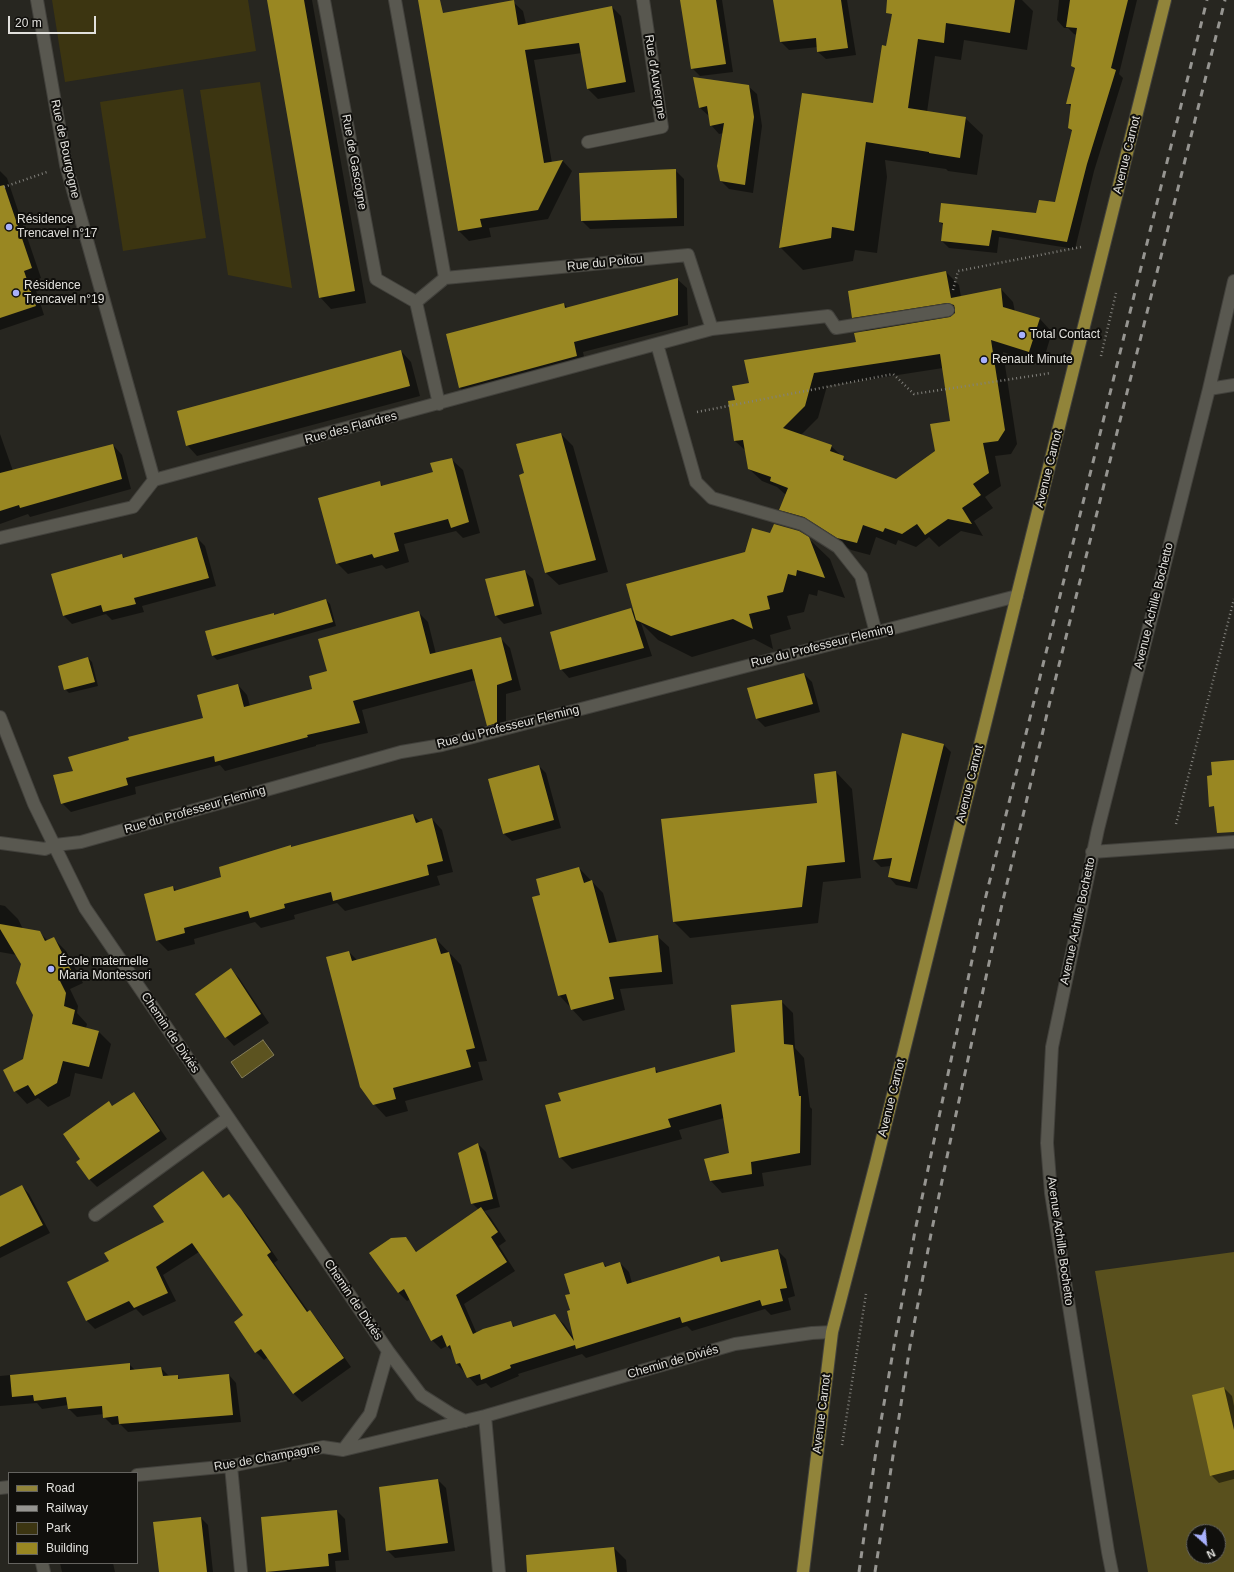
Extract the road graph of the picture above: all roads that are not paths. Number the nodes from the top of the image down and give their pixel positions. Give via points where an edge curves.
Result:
1 (37, 0) edge
2 (324, 0) edge
3 (395, 0) edge
4 (643, 0) edge
5 (1165, 0) edge
6 (588, 142) dead end
7 (445, 278) junction
8 (1234, 281) edge
9 (416, 302) junction
10 (948, 310) road end
11 (712, 329) junction
12 (657, 344) junction
13 (1234, 385) edge
14 (1209, 389) junction
15 (439, 404) junction
16 (154, 480) junction
17 (0, 538) edge
18 (1017, 596) junction
19 (876, 633) junction
20 (0, 717) edge
21 (1234, 842) edge
22 (0, 844) edge
23 (55, 845) junction
24 (1092, 852) junction
25 (228, 1118) junction
26 (95, 1215) dead end
27 (832, 1332) junction
28 (388, 1351) junction
29 (485, 1416) junction
30 (465, 1421) junction
31 (344, 1450) junction
32 (231, 1466) junction
33 (138, 1475) edge
34 (241, 1572) edge
35 (499, 1572) edge
36 (803, 1572) edge
37 (1112, 1572) edge

1 - 16 street, Rue de Bourgogne via 66,165
2 - 9 street, Rue de Gascogne via 376,279
3 - 7 street
4 - 6 street, Rue d'Auvergne via 662,126
5 - 18 main road, Avenue Carnot
7 - 9 street
7 - 11 street, Rue du Poitou via 688,255
8 - 14 street, Avenue Achille Bochetto
9 - 15 street
10 - 11 street, Rue des Flandres via 836,328 828,316
11 - 12 street, Rue des Flandres
12 - 15 street, Rue des Flandres
12 - 19 street via 696,482 712,498 802,524 838,546 861,576
13 - 14 street
14 - 24 street, Avenue Achille Bochetto
15 - 16 street, Rue des Flandres
16 - 17 street via 134,506
18 - 19 street, Rue du Professeur Fleming
18 - 27 main road, Avenue Carnot
19 - 23 street, Rue du Professeur Fleming via 449,743 401,752 81,842
20 - 23 street via 34,804
21 - 24 street
22 - 23 street, Rue du Professeur Fleming via 45,849
23 - 25 street, Chemin de Diviés via 85,908
24 - 37 street, Avenue Achille Bochetto via 1052,1047 1047,1143 1052,1193
25 - 26 street
25 - 28 street, Chemin de Diviés
27 - 29 street, Chemin de Diviés via 735,1344
27 - 36 main road, Avenue Carnot
28 - 30 street, Chemin de Diviés via 421,1395
28 - 31 street via 370,1414
29 - 30 street, Chemin de Diviés
29 - 35 street
30 - 31 street, Rue de Champagne
31 - 32 street, Rue de Champagne via 323,1447
32 - 33 street, Rue de Champagne
32 - 34 street

